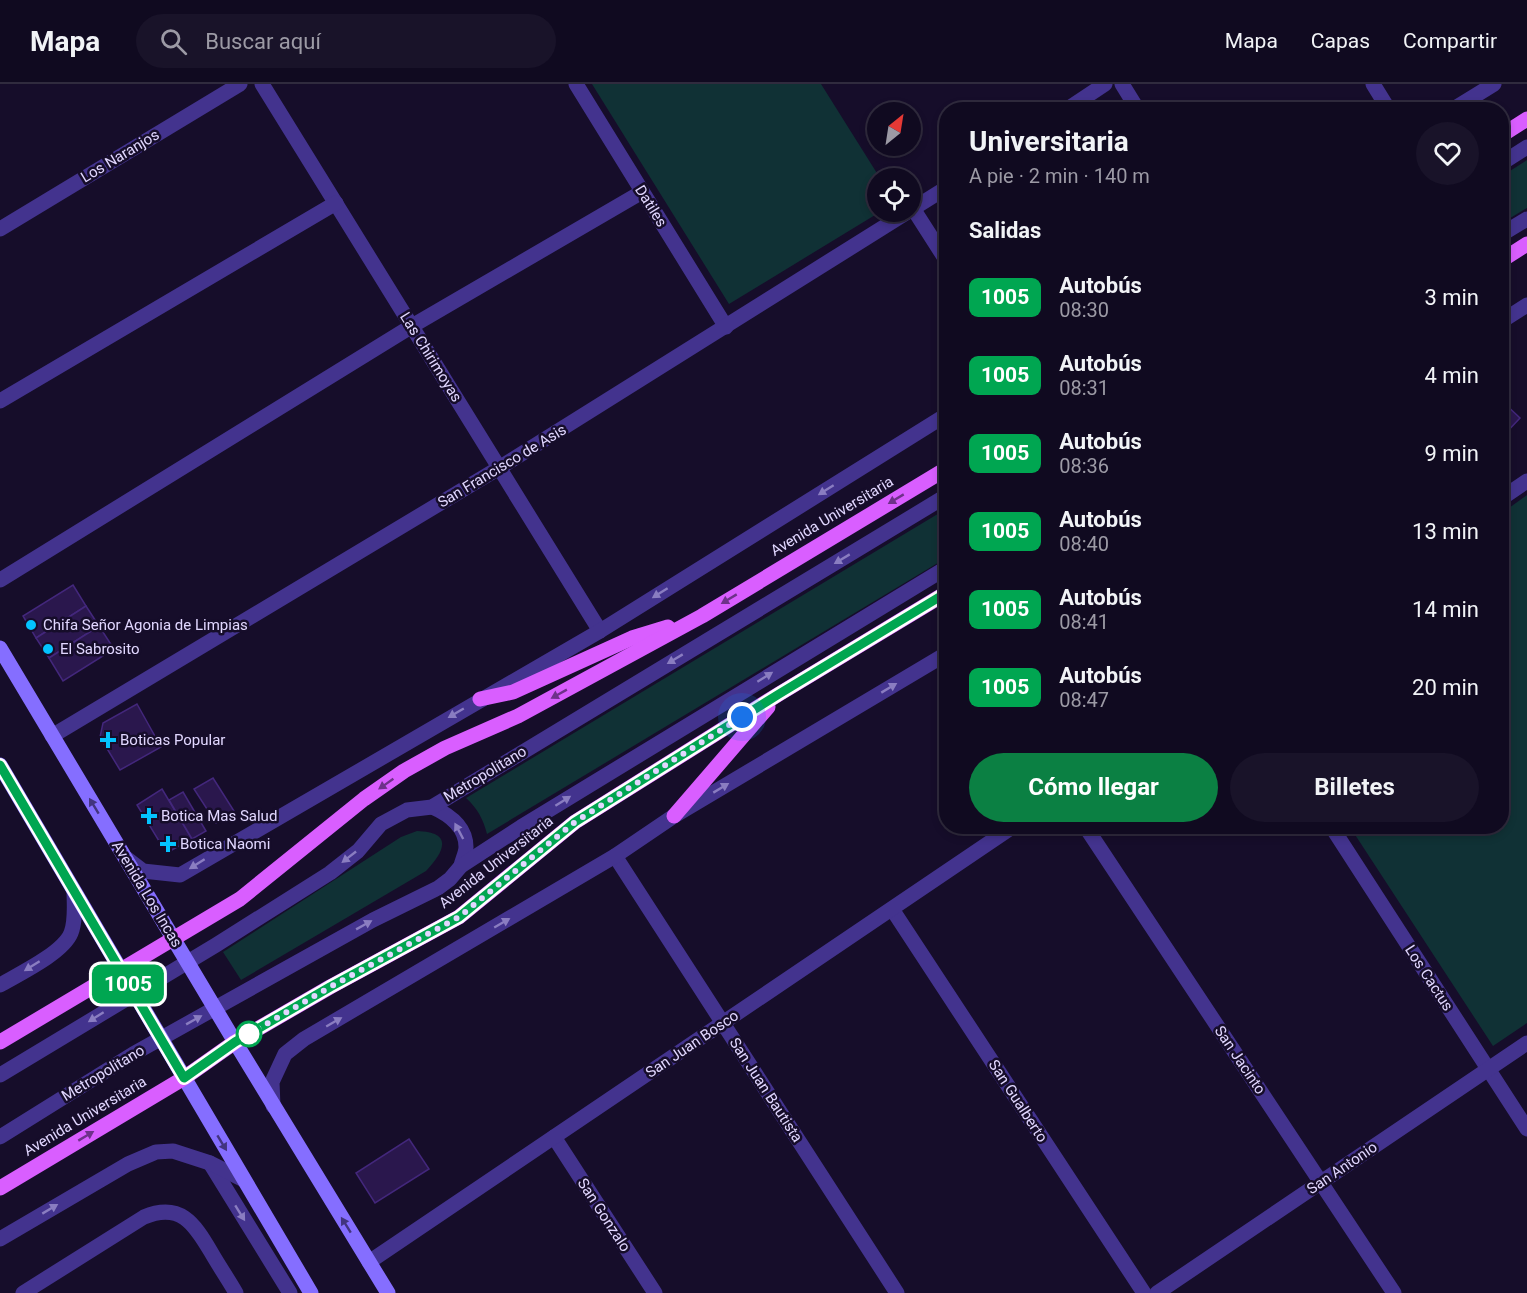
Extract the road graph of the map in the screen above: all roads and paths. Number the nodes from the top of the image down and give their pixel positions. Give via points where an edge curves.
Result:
1 (240, 84) edge
2 (262, 84) edge
3 (576, 84) edge
4 (1105, 84) edge
5 (1122, 84) edge
6 (1372, 84) edge
7 (1494, 84) edge
8 (1078, 102) edge
9 (1133, 102) edge
10 (1384, 102) edge
11 (1465, 102) edge
12 (1527, 119) edge
13 (1509, 131) edge
14 (1527, 147) edge
15 (1509, 159) edge
16 (642, 192) junction
17 (939, 193) edge
18 (336, 204) junction
19 (921, 205) edge
20 (1527, 219) edge
21 (921, 221) edge
22 (895, 222) edge
23 (0, 229) edge
24 (1509, 230) edge
25 (1527, 244) edge
26 (939, 249) edge
27 (1509, 256) edge
28 (1527, 305) edge
29 (1509, 317) edge
30 (412, 326) junction
31 (726, 327) junction
32 (0, 401) edge
33 (939, 419) edge
34 (499, 468) junction
35 (939, 473) edge
36 (1527, 481) edge
37 (1509, 493) edge
38 (939, 500) edge
39 (939, 572) edge
40 (0, 580) edge
41 (939, 597) edge
42 (702, 616) junction
43 (600, 631) junction
44 (0, 648) edge
45 (939, 658) edge
46 (779, 694) junction
47 (480, 699) junction
48 (52, 736) junction
49 (0, 765) edge
50 (4, 783) edge
51 (432, 807) junction
52 (674, 816) junction
53 (1002, 834) edge
54 (1090, 834) edge
55 (1336, 834) edge
56 (124, 856) junction
57 (615, 856) junction
58 (460, 866) junction
59 (74, 891) junction
60 (892, 909) junction
61 (173, 939) junction
62 (187, 962) junction
63 (120, 969) junction
64 (0, 985) edge
65 (134, 994) junction
66 (215, 1009) junction
67 (723, 1023) junction
68 (161, 1039) junction
69 (0, 1042) edge
70 (235, 1042) junction
71 (1527, 1043) edge
72 (1488, 1070) junction
73 (0, 1075) edge
74 (184, 1078) junction
75 (273, 1106) junction
76 (1527, 1129) edge
77 (0, 1137) edge
78 (554, 1137) junction
79 (210, 1163) junction
80 (244, 1180) junction
81 (1321, 1182) junction
82 (0, 1188) edge
83 (0, 1239) edge
84 (369, 1262) junction
85 (44, 1288) edge
86 (23, 1293) edge
87 (236, 1293) edge
88 (290, 1293) edge
89 (311, 1293) edge
90 (388, 1293) edge
91 (656, 1293) edge
92 (897, 1293) edge
93 (1144, 1293) edge
94 (1157, 1293) edge
95 (1394, 1293) edge

1 - 23 street, Los Naranjos
2 - 18 street, Las Chirimoyas
3 - 16 street, Datiles
4 - 8 street
5 - 9 street
6 - 10 street
7 - 11 street
12 - 13 main road
14 - 15 street
16 - 30 street
16 - 31 street, Datiles
17 - 19 street, San Francisco de Asis
18 - 30 street, Las Chirimoyas
18 - 32 street
20 - 24 street
21 - 26 street
22 - 31 street, San Francisco de Asis
25 - 27 main road
28 - 29 street
30 - 34 street, Las Chirimoyas
30 - 40 street
31 - 34 street, San Francisco de Asis
33 -> 43 street, Avenida Universitaria
34 - 43 street, Las Chirimoyas
34 - 48 street, San Francisco de Asis
35 -> 42 main road, Avenida Universitaria
36 - 37 street
38 -> 51 street, Metropolitano
58 -> 39 street, Metropolitano
41 - 46 main road, Avenida Universitaria
42 - 47 main road via 632,638 513,692
42 -> 61 main road, Avenida Universitaria via 518,717 445,748 404,771 240,899
43 - 47 street, Avenida Universitaria
44 - 48 main road, Avenida Los Incas
52 -> 45 street
46 - 52 main road
46 - 70 main road, Avenida Universitaria via 575,822 459,917
47 -> 56 street, Avenida Universitaria via 180,875 143,871
56 -> 48 main road, Avenida Los Incas
49 - 50 main road
50 - 59 main road
58 -> 51 street via 466,846 461,829 448,814
51 -> 62 street, Metropolitano via 407,810 381,824 358,851 330,873
52 - 57 street
53 - 60 street, San Juan Bosco
54 - 81 street, San Jacinto
55 - 72 street, Los Cactus
56 - 61 main road, Avenida Los Incas
57 - 67 street, San Juan Bautista
75 -> 57 street via 272,1082 285,1054 298,1043
66 -> 58 street, Metropolitano via 438,888
59 - 63 main road
59 -> 64 street via 75,918 63,945
60 - 67 street, San Juan Bosco
60 - 93 street, San Gualberto
61 - 62 main road, Avenida Los Incas
61 - 63 main road, Avenida Universitaria
62 - 65 street, Metropolitano
62 - 66 main road, Avenida Los Incas
63 - 65 main road
63 - 69 main road, Avenida Universitaria
65 - 68 main road
65 -> 73 street, Metropolitano
68 -> 66 street, Metropolitano
66 - 70 main road, Avenida Los Incas
67 - 78 street, San Juan Bosco
67 - 92 street, San Juan Bautista
68 - 74 main road
68 - 77 street, Metropolitano
70 - 74 main road, Avenida Universitaria
70 - 75 main road, Avenida Los Incas
71 - 72 street, San Antonio
72 - 76 street, Los Cactus
72 - 81 street, San Antonio
74 -> 80 main road
82 -> 74 main road, Avenida Universitaria
84 -> 75 main road, Avenida Los Incas
78 - 84 street, San Juan Bosco
78 - 91 street, San Gonzalo
79 - 80 street
83 -> 79 street via 128,1164 156,1152 172,1151
79 -> 88 street
80 - 89 main road
81 - 94 street, San Antonio
81 - 95 street, San Jacinto
84 - 90 main road, Avenida Los Incas
85 - 86 street
85 - 87 street via 144,1217 171,1212 197,1229

